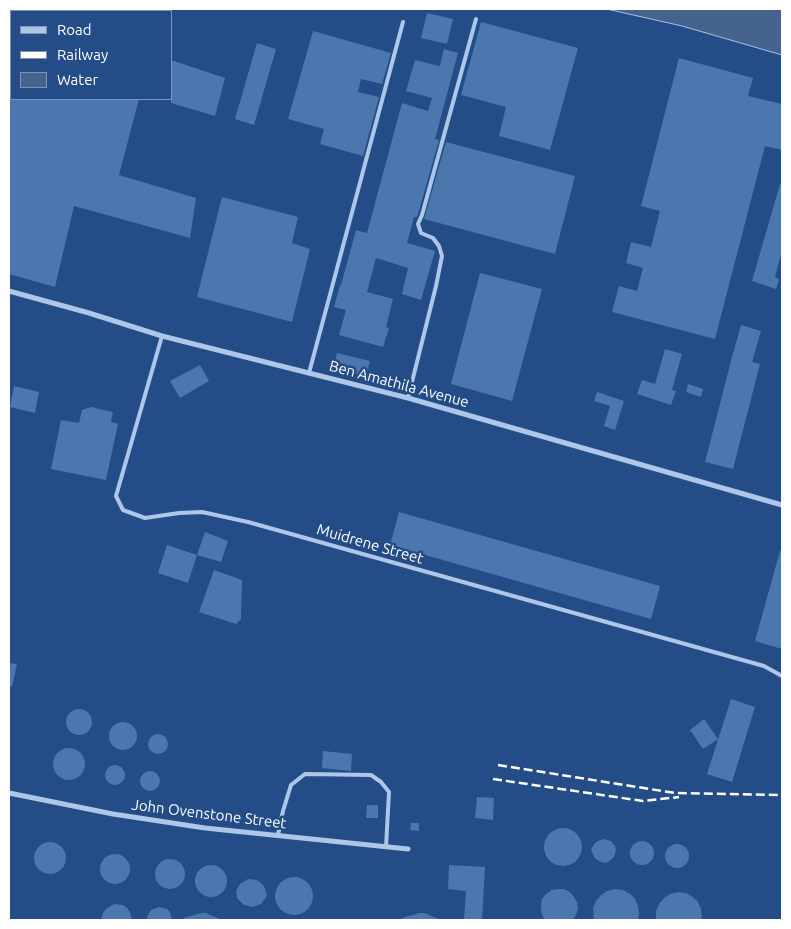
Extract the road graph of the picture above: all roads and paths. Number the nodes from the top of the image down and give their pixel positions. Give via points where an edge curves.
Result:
1 (476, 18) dead end
2 (403, 22) dead end
3 (9, 291) edge
4 (162, 336) junction
5 (309, 373) junction
6 (408, 398) junction
7 (782, 505) edge
8 (782, 676) edge
9 (9, 793) edge
10 (278, 835) junction
11 (386, 847) junction
12 (408, 849) dead end

1 - 6 lane via 418,224 421,233 439,246 442,256
2 - 5 lane
3 - 4 street, Ben Amathila Avenue
4 - 5 street, Ben Amathila Avenue
4 - 8 lane, Muidrene Street via 116,496 123,510 145,518 202,512 248,522 764,666
5 - 6 street, Ben Amathila Avenue
6 - 7 street, Ben Amathila Avenue
9 - 10 street, John Ovenstone Street via 113,814
10 - 11 street, John Ovenstone Street
10 - 11 lane via 291,785 306,774 371,775 389,792
11 - 12 street, John Ovenstone Street

